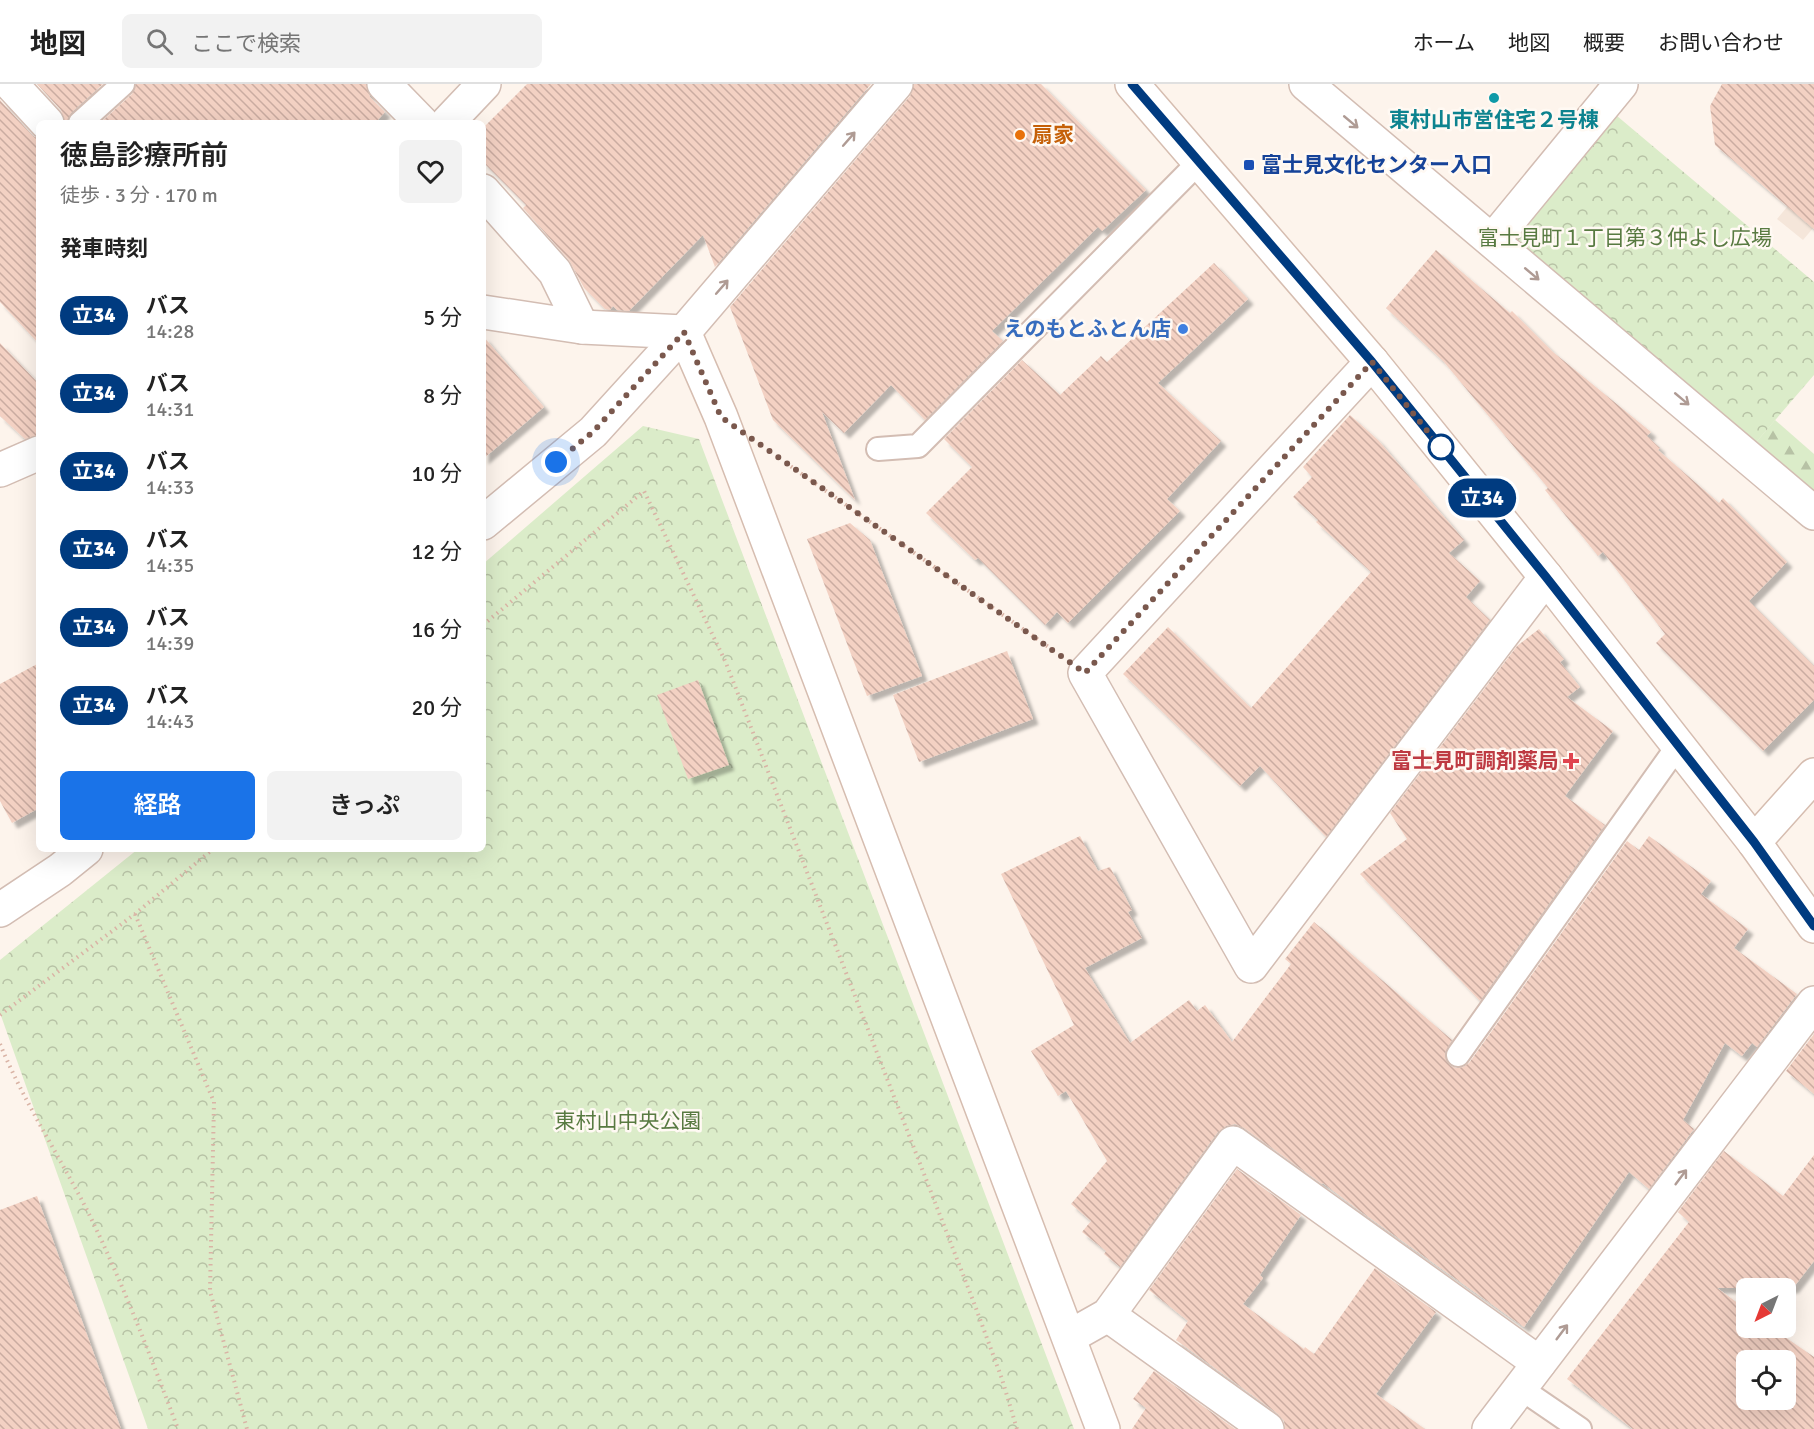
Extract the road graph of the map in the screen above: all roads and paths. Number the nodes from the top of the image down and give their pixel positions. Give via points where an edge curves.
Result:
1 (11, 84) edge
2 (123, 84) edge
3 (384, 84) edge
4 (484, 84) edge
5 (896, 84) edge
6 (1132, 84) edge
7 (1306, 84) edge
8 (1621, 84) edge
9 (44, 120) edge
10 (83, 120) edge
11 (419, 120) edge
12 (450, 120) edge
13 (1200, 161) junction
14 (486, 194) edge
15 (1493, 240) junction
16 (486, 312) edge
17 (582, 327) junction
18 (684, 332) junction
19 (1372, 362) junction
20 (878, 449) dead end
21 (36, 454) edge
22 (778, 458) dead end
23 (0, 470) edge
24 (1814, 513) edge
25 (486, 521) edge
26 (1546, 577) junction
27 (486, 623) edge
28 (1085, 673) junction
29 (1677, 747) junction
30 (1814, 775) edge
31 (1754, 842) junction
32 (82, 852) edge
33 (209, 852) edge
34 (0, 910) edge
35 (135, 914) junction
36 (1814, 926) edge
37 (1814, 1003) edge
38 (0, 1015) edge
39 (0, 1044) edge
40 (1458, 1055) dead end
41 (1108, 1315) junction
42 (1069, 1336) junction
43 (1530, 1375) junction
44 (178, 1429) edge
45 (247, 1429) edge
46 (1017, 1429) edge
47 (1103, 1429) edge
48 (1267, 1429) edge
49 (1489, 1429) edge
50 (1580, 1429) edge

1 - 9 street
2 - 10 lane
3 - 11 street
4 - 12 street
18 -> 5 street
6 - 13 street
7 -> 15 street
8 - 15 street
13 - 19 street
13 - 20 lane via 918,446
14 - 17 street via 555,272
15 -> 24 street
16 - 17 street
17 - 18 street
18 - 25 street via 593,432
18 - 42 street via 721,417
19 - 26 street
19 - 28 street
21 - 23 street
22 - 28 path
26 - 28 street via 1251,966
26 - 29 street
27 - 46 path via 644,492 726,663 974,1303
29 - 31 street
29 - 40 lane
30 - 31 street
31 - 36 street
32 - 34 street
33 - 35 path
35 - 38 path
35 - 45 path via 214,1102 210,1291
43 -> 37 street
39 - 44 path via 16,1083 87,1210 146,1343
41 - 42 street
41 - 43 street via 1233,1143
41 - 48 street
42 - 47 street
43 - 49 street
43 - 50 lane

